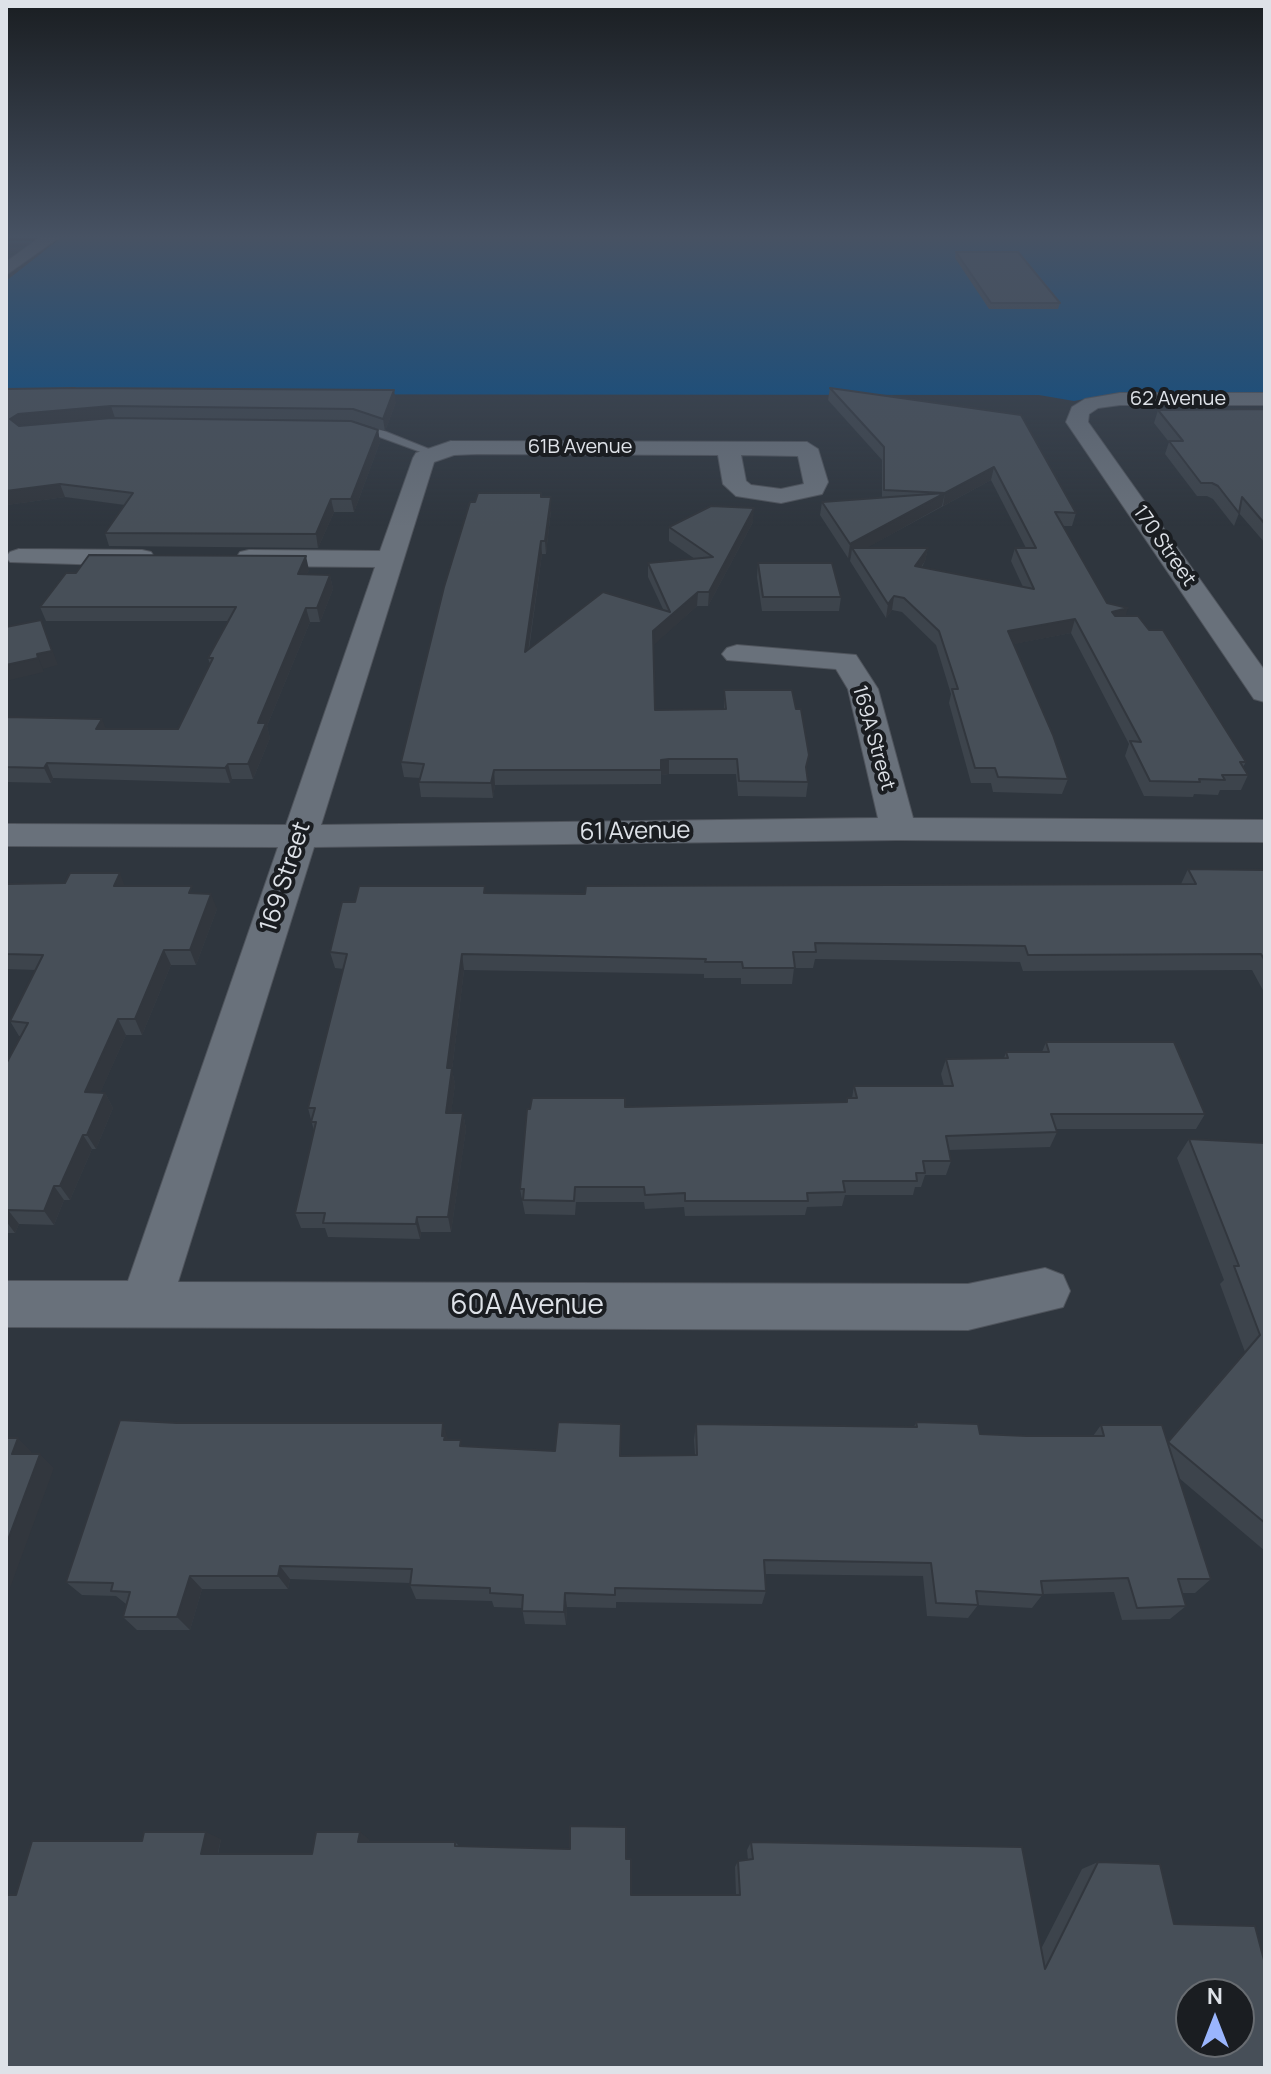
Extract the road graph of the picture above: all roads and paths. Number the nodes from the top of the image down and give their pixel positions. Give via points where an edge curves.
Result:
1 (1265, 399) edge
2 (1092, 403) joint
3 (341, 427) edge
4 (728, 449) dead end
5 (433, 453) junction
6 (37, 536) dead end
7 (160, 558) edge
8 (222, 558) edge
9 (393, 559) junction
10 (13, 565) edge
11 (737, 654) dead end
12 (1265, 693) edge
13 (898, 829) junction
14 (1265, 831) edge
15 (6, 835) edge
16 (299, 836) junction
17 (1045, 1291) dead end
18 (6, 1304) edge
19 (145, 1305) junction

1 - 2 street, 62 Avenue
2 - 12 street, 170 Street via 1079,411 1077,422
3 - 5 lane via 380,433
4 - 5 street, 61B Avenue via 477,447
5 - 9 street, 169 Street via 420,465
6 - 10 street
7 - 10 street
8 - 9 street
9 - 16 street, 169 Street
11 - 13 street, 169A Street via 846,661 863,689
13 - 14 street, 61 Avenue
13 - 16 street, 61 Avenue
15 - 16 street, 61 Avenue
16 - 19 street, 169 Street
17 - 19 street, 60A Avenue via 968,1307
18 - 19 street, 60A Avenue

